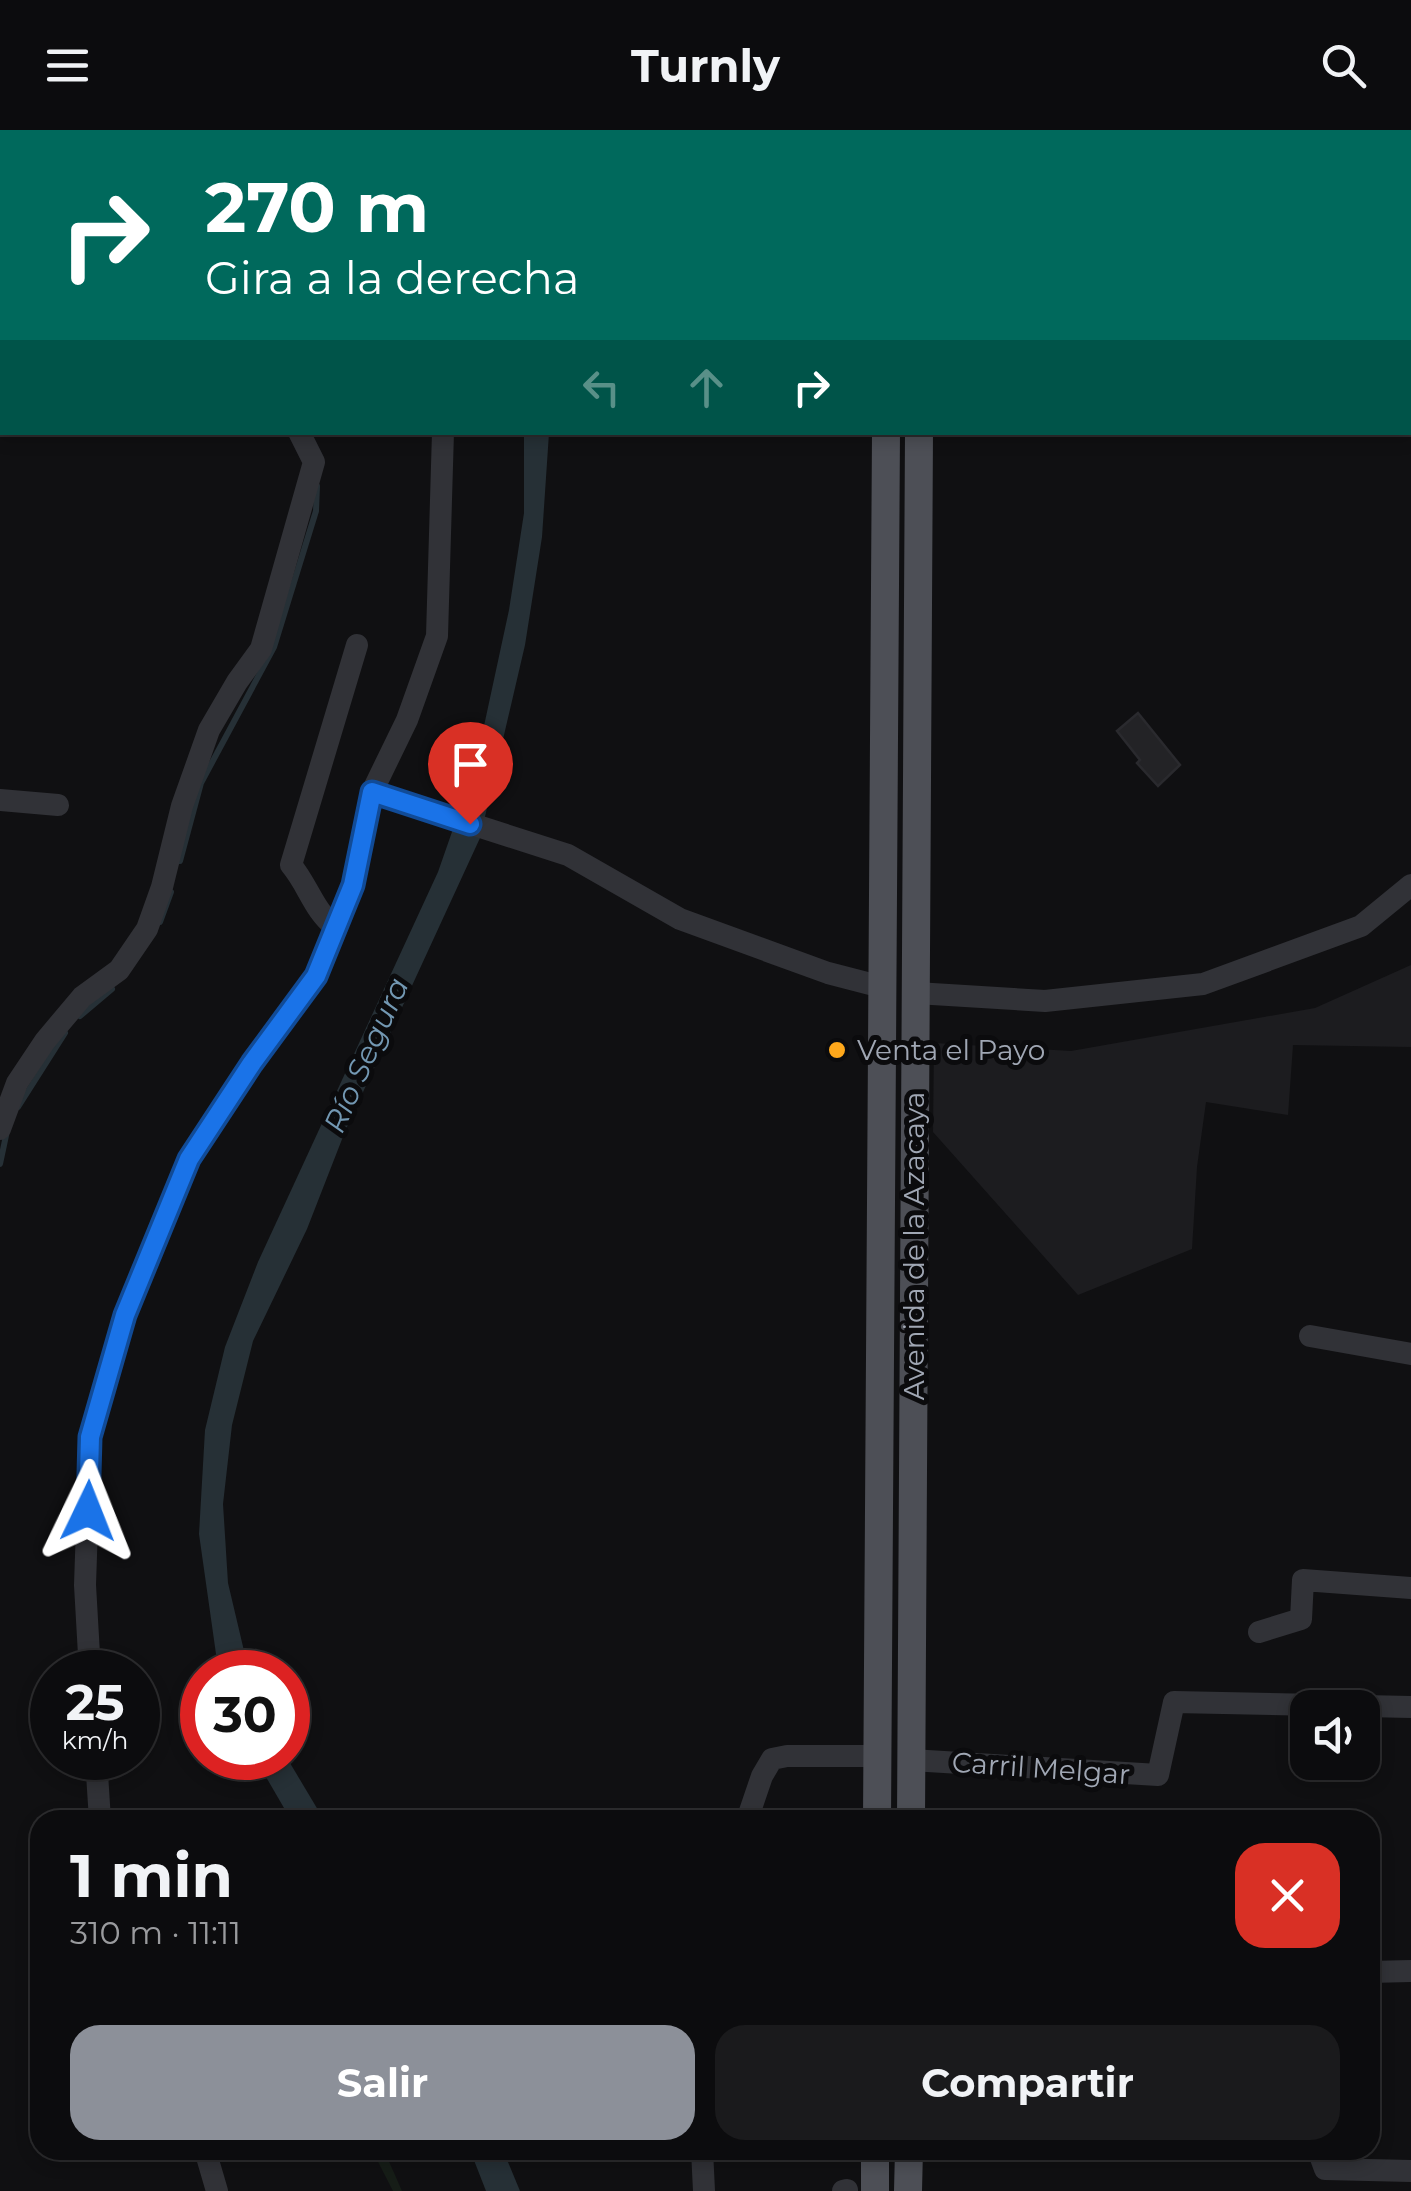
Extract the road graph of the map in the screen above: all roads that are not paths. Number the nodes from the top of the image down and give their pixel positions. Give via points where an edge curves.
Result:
1 (300, 435) edge
2 (443, 435) edge
3 (886, 435) edge
4 (919, 435) edge
5 (357, 644) dead end
6 (372, 792) junction
7 (0, 800) edge
8 (58, 805) dead end
9 (1411, 885) edge
10 (336, 927) junction
11 (882, 987) junction
12 (916, 994) junction
13 (0, 1129) edge
14 (1310, 1336) dead end
15 (1411, 1354) edge
16 (1411, 1588) edge
17 (1259, 1632) dead end
18 (88, 1650) edge
19 (1411, 1707) edge
20 (878, 1756) junction
21 (911, 1760) junction
22 (97, 1780) edge
23 (99, 1810) edge
24 (750, 1810) edge
25 (878, 1810) edge
26 (911, 1810) edge
27 (1411, 1971) edge
28 (1380, 1972) edge
29 (208, 2160) edge
30 (702, 2160) edge
31 (876, 2160) edge
32 (909, 2160) edge
33 (1321, 2160) edge
34 (1411, 2171) edge
35 (217, 2191) edge
36 (704, 2191) edge
37 (875, 2191) edge
38 (908, 2191) edge

1 - 13 street via 314,462 262,649 208,730 147,929 118,970 82,997 45,1042 17,1083
2 - 6 street via 437,636
3 - 11 main road, Avenida de la Azacaya
4 - 12 main road, Avenida de la Azacaya
5 - 10 street via 291,865
6 - 10 street via 353,885
6 - 11 street via 568,855 680,919
7 - 8 street
9 - 12 street via 1361,926 1203,984 1044,1001
10 - 18 street via 316,976 189,1159 125,1315 90,1437
11 - 20 main road, Avenida de la Azacaya
12 - 21 main road, Avenida de la Azacaya
14 - 15 street
16 - 17 street via 1303,1580 1301,1619
19 - 21 street, Carril Melgar via 1174,1702 1158,1775
20 - 24 street via 772,1759
20 - 25 main road, Avenida de la Azacaya
21 - 26 main road, Avenida de la Azacaya
22 - 23 street
27 - 28 street
29 - 35 street
30 - 36 street
31 - 37 main road
32 - 38 main road
33 - 34 street via 1324,2169

